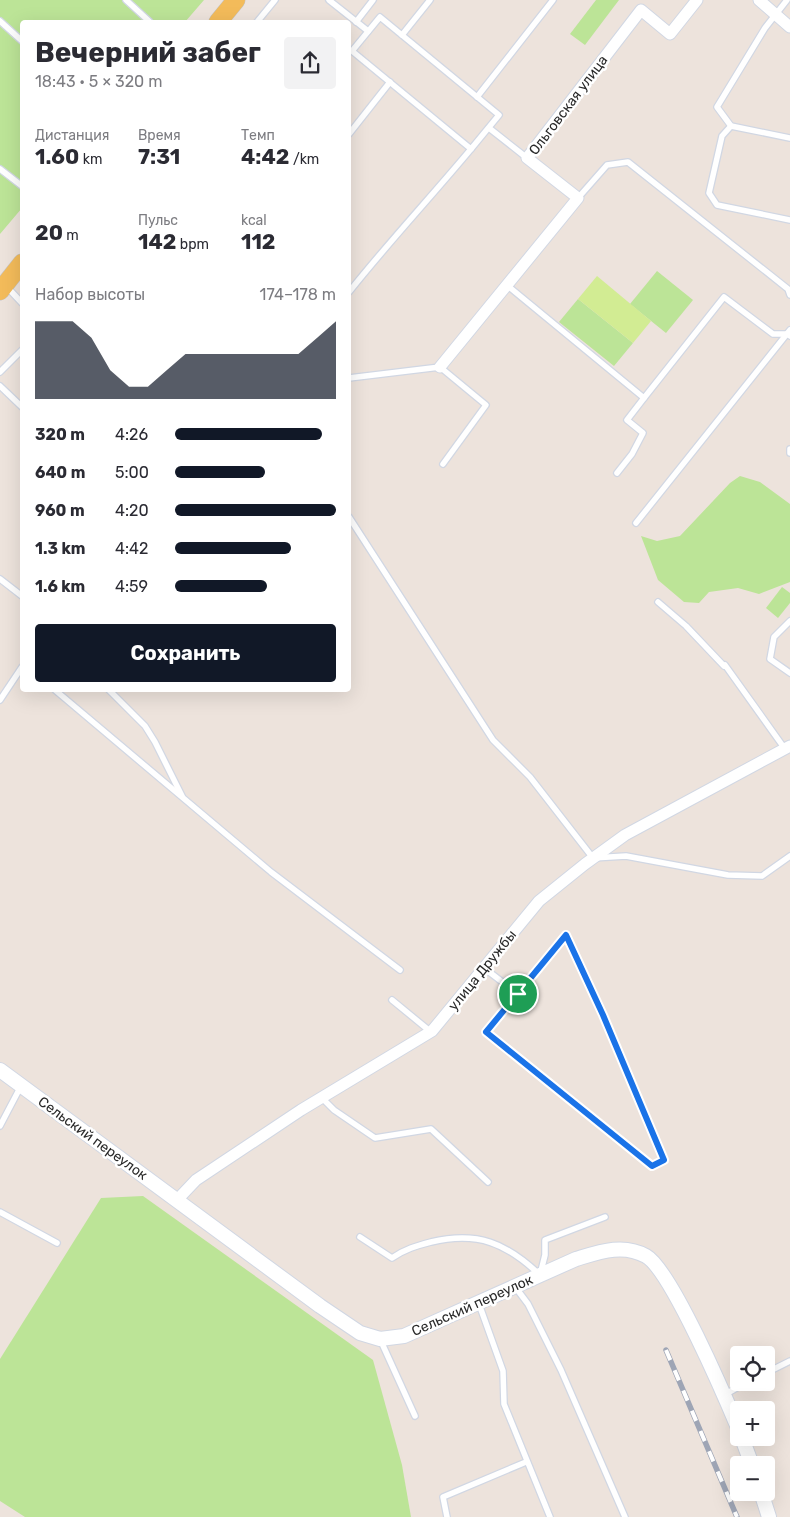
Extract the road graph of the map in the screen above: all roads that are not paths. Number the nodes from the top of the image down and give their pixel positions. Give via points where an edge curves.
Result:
1 (126, 0) edge
2 (236, 0) edge
3 (275, 0) edge
4 (329, 0) edge
5 (372, 0) edge
6 (430, 0) edge
7 (553, 0) edge
8 (696, 0) edge
9 (759, 0) edge
10 (787, 0) edge
11 (776, 15) junction
12 (148, 20) edge
13 (220, 20) edge
14 (259, 20) edge
15 (0, 21) edge
16 (356, 22) junction
17 (790, 28) edge
18 (368, 31) junction
19 (402, 35) junction
20 (20, 39) edge
21 (390, 82) junction
22 (477, 97) junction
23 (731, 126) junction
24 (489, 128) junction
25 (351, 131) edge
26 (790, 138) edge
27 (471, 149) junction
28 (527, 158) junction
29 (0, 169) edge
30 (20, 184) edge
31 (578, 198) junction
32 (790, 220) edge
33 (20, 267) edge
34 (508, 286) junction
35 (3, 288) edge
36 (351, 290) edge
37 (790, 295) edge
38 (20, 301) edge
39 (789, 333) edge
40 (20, 352) edge
41 (440, 367) junction
42 (0, 372) edge
43 (351, 378) edge
44 (0, 386) edge
45 (644, 398) junction
46 (20, 405) edge
47 (790, 449) edge
48 (790, 453) edge
49 (443, 464) dead end
50 (617, 473) dead end
51 (351, 520) edge
52 (636, 523) dead end
53 (0, 579) edge
54 (20, 594) edge
55 (658, 602) dead end
56 (790, 621) edge
57 (20, 670) edge
58 (790, 673) edge
59 (57, 692) edge
60 (111, 692) edge
61 (0, 700) edge
62 (788, 747) edge
63 (184, 799) junction
64 (790, 856) edge
65 (593, 858) junction
66 (484, 968) junction
67 (400, 970) dead end
68 (518, 994) junction
69 (392, 1000) dead end
70 (431, 1032) junction
71 (0, 1070) edge
72 (22, 1085) junction
73 (321, 1097) junction
74 (0, 1126) edge
75 (488, 1182) dead end
76 (177, 1200) junction
77 (0, 1212) edge
78 (605, 1217) dead end
79 (360, 1237) dead end
80 (57, 1244) dead end
81 (540, 1275) junction
82 (515, 1286) junction
83 (478, 1302) junction
84 (380, 1339) junction
85 (790, 1360) edge
86 (775, 1368) edge
87 (730, 1391) edge
88 (724, 1394) junction
89 (730, 1408) edge
90 (415, 1416) dead end
91 (526, 1462) junction
92 (764, 1501) edge
93 (447, 1517) edge
94 (550, 1517) edge
95 (625, 1517) edge
96 (769, 1517) edge

1 - 12 lane
2 - 13 main road
3 - 14 lane
4 - 16 lane
5 - 16 lane
6 - 19 lane
7 - 22 lane
8 - 28 street, Ольговская улица via 670,34 640,10
9 - 11 street
10 - 11 lane
11 - 17 street
11 - 23 lane via 716,107
15 - 20 lane
16 - 18 lane
18 - 19 lane via 380,17
18 - 21 lane via 352,51
19 - 22 lane
21 - 25 lane
21 - 27 lane
22 - 24 lane via 499,115
23 - 26 lane
23 - 32 lane via 722,136 709,193 717,205
24 - 27 lane
24 - 28 lane
27 - 36 lane
28 - 31 street, Ольговская улица
29 - 30 lane
31 - 34 street
31 - 37 lane via 607,165 628,162 788,289
33 - 35 main road
34 - 41 street
34 - 45 lane
35 - 38 lane
39 - 45 lane via 772,334 724,297
39 - 52 lane
40 - 42 lane
41 - 43 lane
41 - 49 lane via 486,405
44 - 46 lane
45 - 50 lane via 626,420 643,434
47 - 48 lane
51 - 65 lane via 493,740 530,777
53 - 54 lane
55 - 62 lane via 725,665
56 - 58 lane via 774,637 770,659
57 - 61 lane
59 - 63 lane
60 - 63 lane via 145,726 156,742
62 - 65 street, улица Дружбы via 625,836
63 - 67 lane via 271,872
64 - 65 lane via 762,876 728,875 626,856
65 - 66 street, улица Дружбы via 539,901
66 - 68 lane
66 - 70 street, улица Дружбы
68 - 68 lane via 486,1032 652,1166 664,1160 566,935
69 - 70 lane
70 - 73 street, улица Дружбы
71 - 72 street, Сельский переулок
72 - 74 lane
72 - 76 street, Сельский переулок
73 - 75 lane via 374,1138 430,1128
73 - 76 street, улица Дружбы via 196,1180
76 - 84 street, Сельский переулок via 320,1306 360,1333
77 - 80 lane
78 - 81 lane via 546,1240
79 - 81 lane via 392,1258 405,1248 448,1238 475,1237 505,1247
81 - 82 street, Сельский переулок
81 - 88 street, Сельский переулок via 576,1258 602,1251 625,1248 647,1256 664,1275
82 - 83 street, Сельский переулок
82 - 95 lane via 528,1304 561,1370
83 - 84 street, Сельский переулок via 404,1336
83 - 91 lane via 503,1371 504,1404
84 - 90 lane
85 - 86 lane
87 - 88 lane
88 - 89 street, Сельский переулок
91 - 93 lane via 443,1497
91 - 94 lane
92 - 96 street

